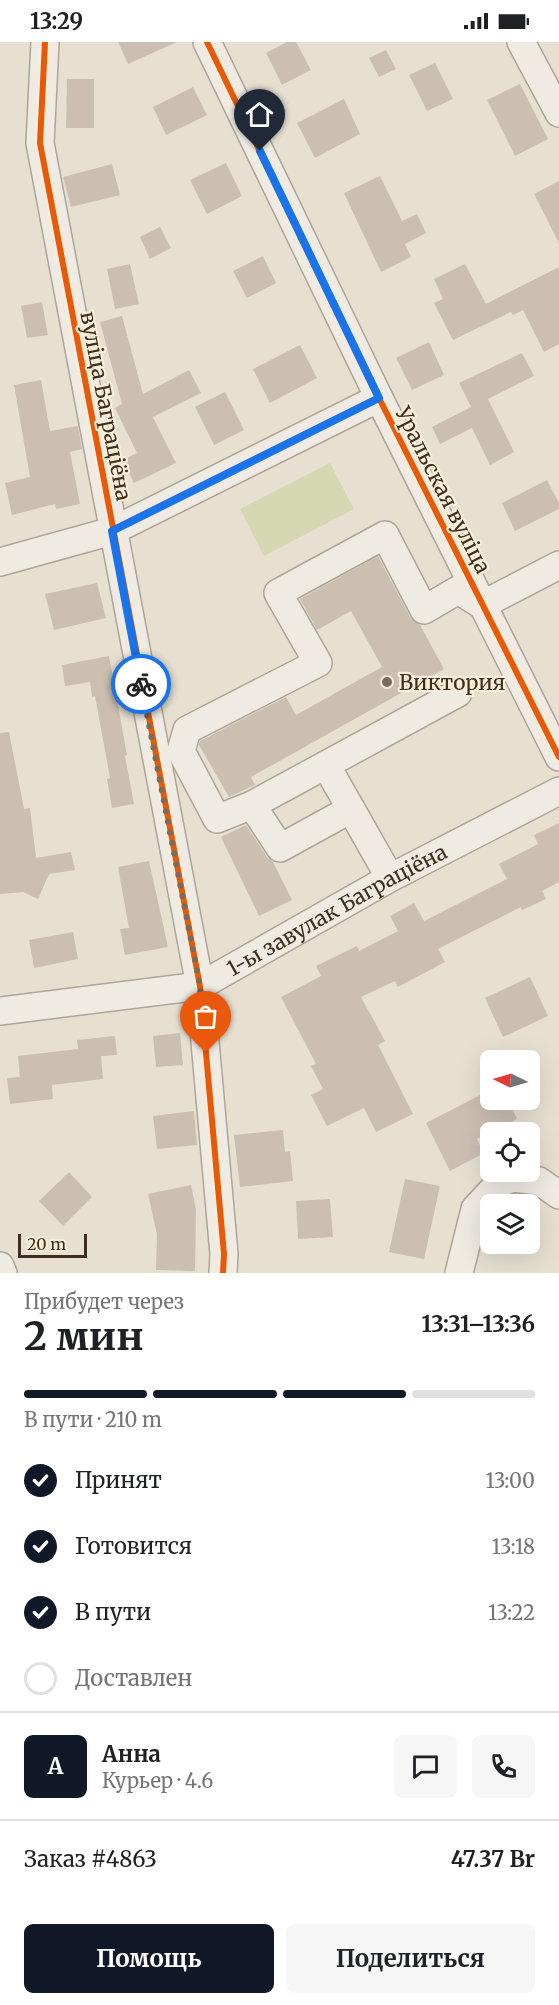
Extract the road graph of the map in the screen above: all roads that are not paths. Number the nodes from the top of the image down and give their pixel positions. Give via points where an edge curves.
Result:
1 (45, 42) edge
2 (207, 42) edge
3 (521, 42) edge
4 (559, 113) edge
5 (379, 398) junction
6 (112, 531) junction
7 (0, 562) edge
8 (559, 565) edge
9 (482, 605) junction
10 (459, 693) dead end
11 (559, 757) edge
12 (326, 765) junction
13 (559, 791) edge
14 (252, 805) junction
15 (351, 809) junction
16 (390, 878) junction
17 (200, 986) junction
18 (0, 1011) edge
19 (559, 1195) edge
20 (0, 1266) edge
21 (3, 1273) edge
22 (223, 1273) edge
23 (459, 1273) edge

1 - 6 street, вуліца Баграціёна via 40,143
2 - 5 street, Уральская вуліца
3 - 4 street
5 - 6 street
5 - 9 street, Уральская вуліца
6 - 7 street
6 - 17 street, вуліца Баграціёна
8 - 9 street
9 - 11 street, Уральская вуліца
9 - 14 street via 458,590 424,610 385,535 278,593 318,663 187,730 181,751 217,819
10 - 12 street
12 - 14 street
12 - 15 street
13 - 16 street, 1-ы завулак Баграціёна
14 - 15 street via 280,848
15 - 16 street
16 - 17 street, 1-ы завулак Баграціёна
17 - 18 street, 1-ы завулак Баграціёна
17 - 22 street, вуліца Баграціёна
19 - 23 street via 539,1181 512,1178 497,1185 475,1209
20 - 21 street

